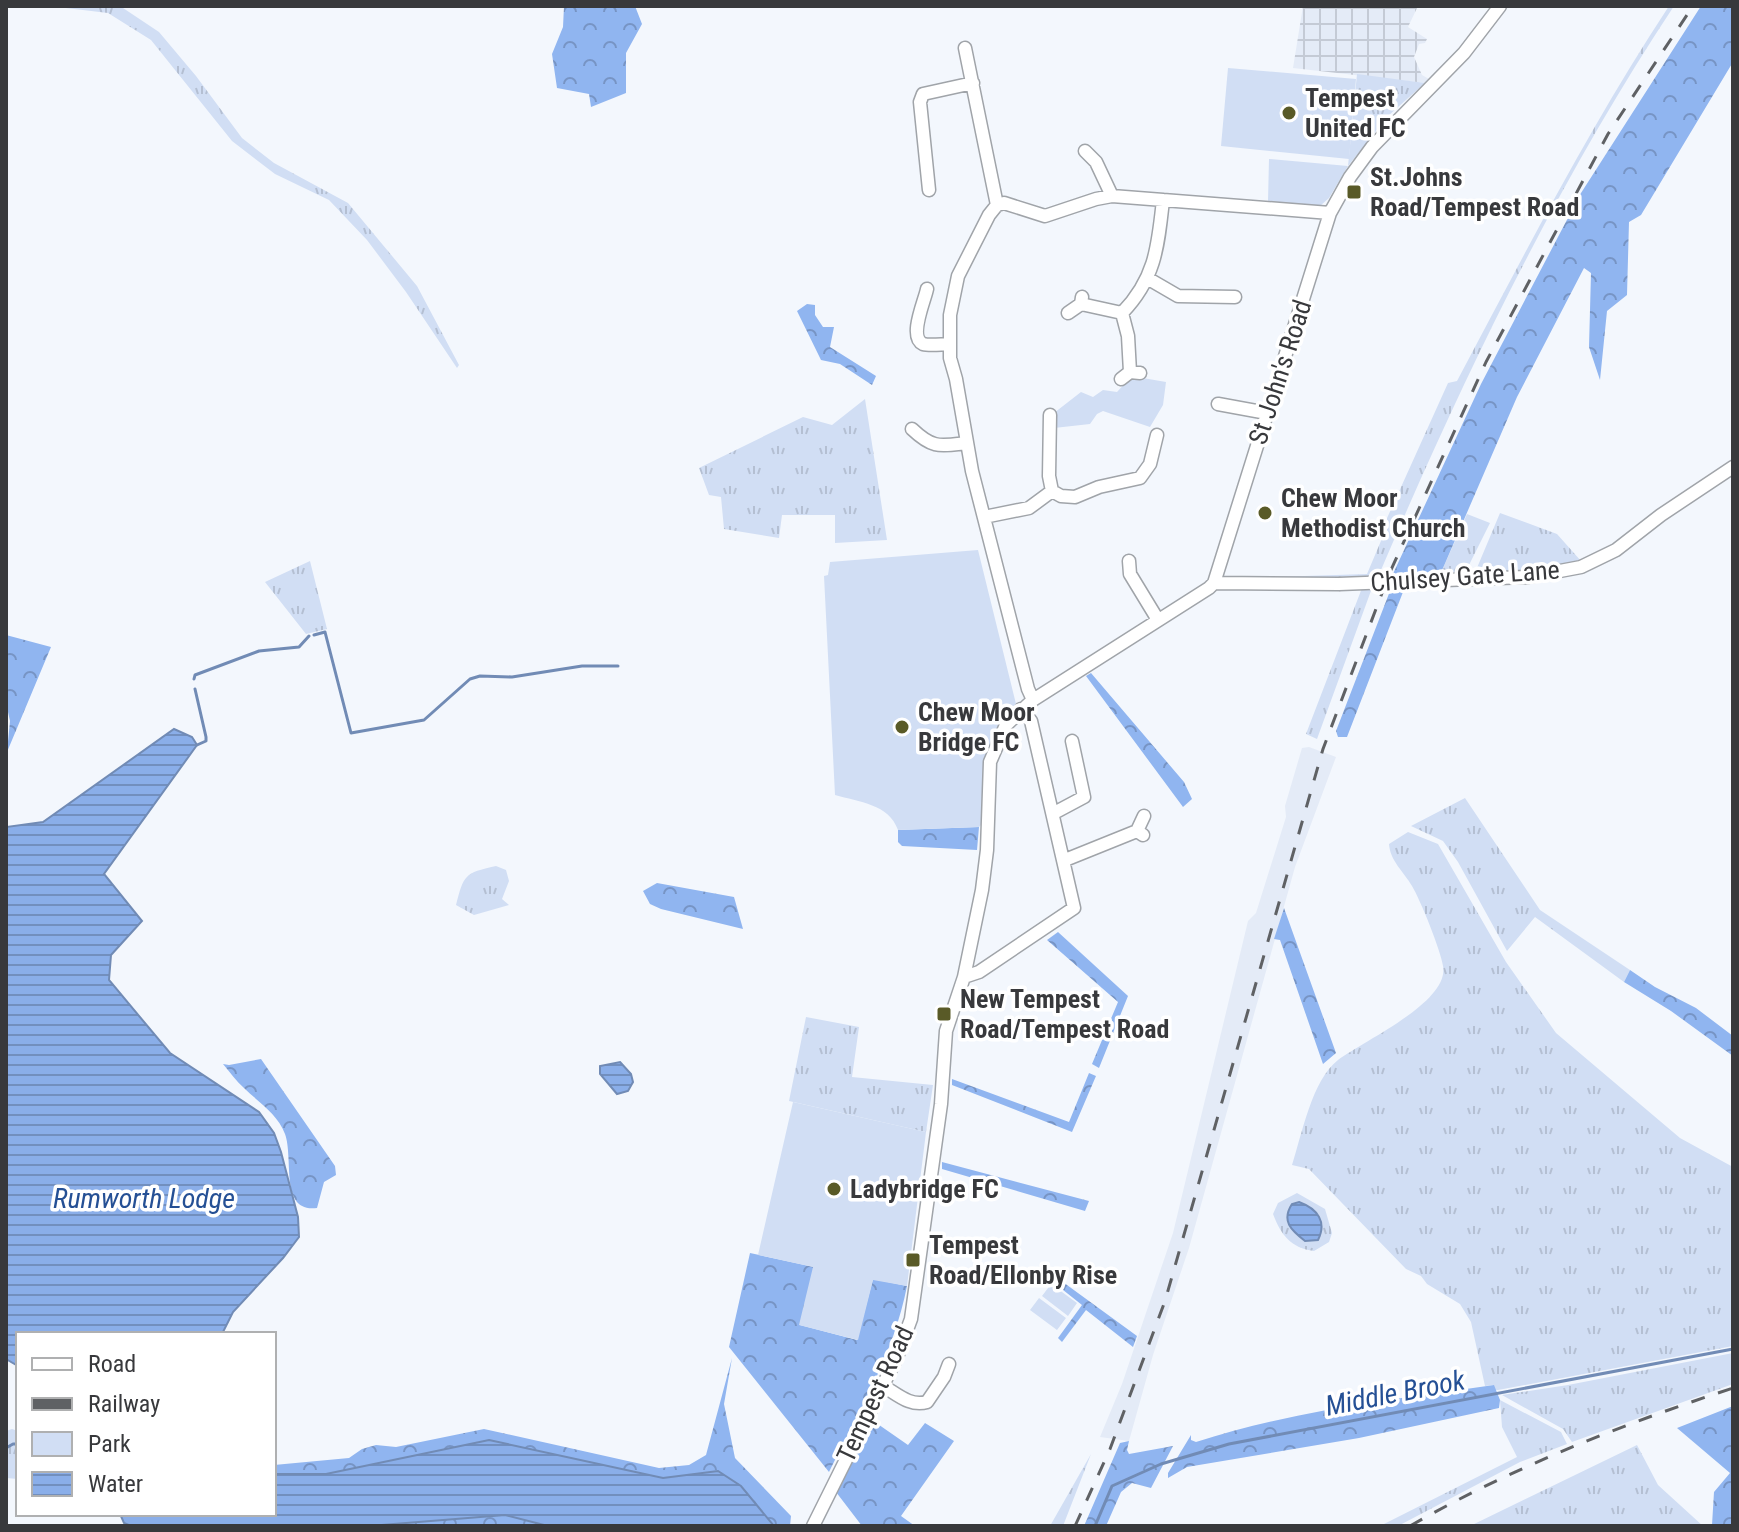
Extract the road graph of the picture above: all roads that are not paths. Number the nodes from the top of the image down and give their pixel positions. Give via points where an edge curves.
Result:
1 (1500, 6) edge
2 (965, 48) dead end
3 (973, 83) junction
4 (1085, 151) dead end
5 (929, 190) dead end
6 (1112, 196) junction
7 (1163, 200) junction
8 (997, 205) junction
9 (1330, 213) junction
10 (1147, 278) junction
11 (928, 289) dead end
12 (1227, 299) dead end
13 (1068, 313) dead end
14 (1122, 313) junction
15 (950, 344) junction
16 (1130, 375) dead end
17 (1218, 404) dead end
18 (1267, 413) junction
19 (1050, 415) dead end
20 (912, 429) dead end
21 (1157, 435) dead end
22 (967, 443) junction
23 (1733, 467) edge
24 (1052, 491) junction
25 (984, 517) junction
26 (1129, 561) dead end
27 (1214, 583) junction
28 (1158, 620) junction
29 (1033, 700) junction
30 (1021, 709) junction
31 (1072, 741) dead end
32 (1091, 756) dead end
33 (1077, 760) junction
34 (1054, 813) junction
35 (1144, 816) dead end
36 (1065, 860) junction
37 (964, 977) junction
38 (949, 1364) dead end
39 (883, 1386) junction
40 (813, 1526) edge

1 - 9 street, St John's Road via 1464,53 1372,147
2 - 3 street
3 - 5 street via 923,94
3 - 8 street
4 - 6 street
6 - 7 street
6 - 8 street via 1045,216 1011,204
7 - 9 street
7 - 10 street via 1158,250
8 - 15 street via 958,276
9 - 18 street, St John's Road
10 - 12 street via 1178,296
10 - 14 street
11 - 15 street via 918,319 919,340
13 - 14 street via 1082,300
14 - 16 street
15 - 22 street
17 - 18 street
18 - 27 street, St John's Road
19 - 24 street
20 - 22 street via 922,444
21 - 24 street via 1150,464 1134,481 1075,497
22 - 25 street
23 - 27 street, Chulsey Gate Lane, bridge via 1616,550 1581,567 1528,577
24 - 25 street via 1029,508
25 - 29 street
26 - 28 street via 1125,573
27 - 28 street
28 - 29 street
29 - 30 street, Tempest Road
30 - 34 street via 1031,721
30 - 37 street, Tempest Road via 1006,725 990,762 984,877
31 - 33 street
32 - 33 street
33 - 34 street via 1084,797
34 - 36 street
35 - 36 street via 1140,833
36 - 37 street via 1074,908
37 - 39 street, Tempest Road via 946,1031 912,1310
38 - 39 street via 922,1404
39 - 40 street, Tempest Road

